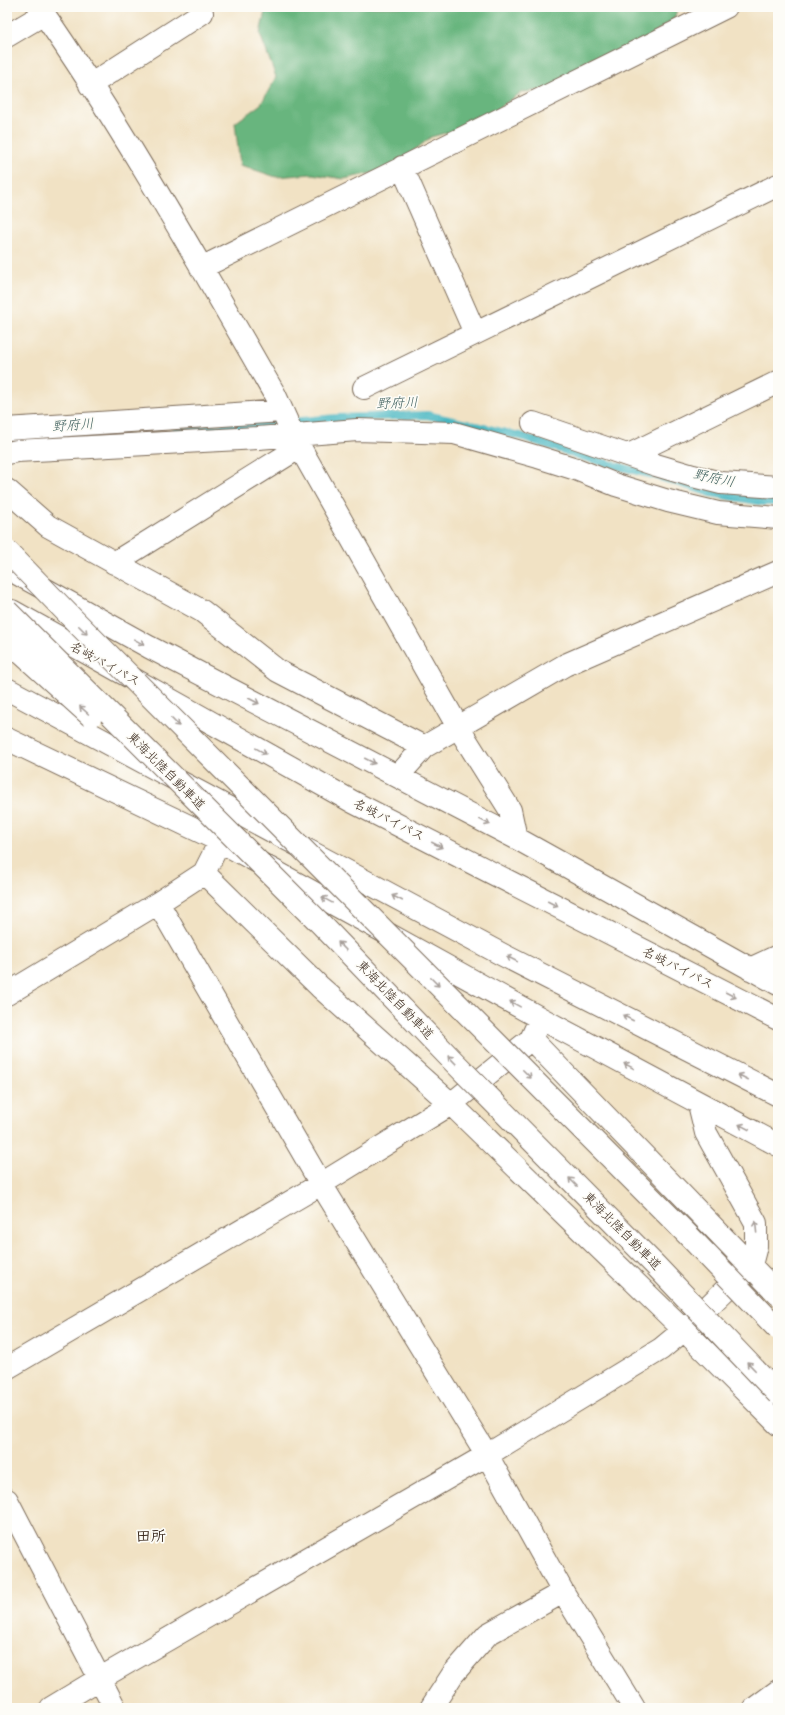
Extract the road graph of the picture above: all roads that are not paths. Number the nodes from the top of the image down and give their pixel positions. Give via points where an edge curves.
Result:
1 (726, 7) edge
2 (41, 11) edge
3 (202, 13) dead end
4 (7, 36) edge
5 (90, 85) junction
6 (402, 167) junction
7 (778, 185) edge
8 (201, 268) junction
9 (475, 333) junction
10 (778, 382) edge
11 (364, 388) dead end
12 (533, 423) dead end
13 (290, 428) junction
14 (7, 429) edge
15 (7, 453) edge
16 (629, 455) junction
17 (778, 487) edge
18 (7, 490) edge
19 (778, 518) edge
20 (7, 551) edge
21 (114, 563) junction
22 (7, 568) edge
23 (778, 572) edge
24 (7, 610) edge
25 (7, 640) edge
26 (7, 689) edge
27 (458, 727) junction
28 (7, 739) edge
29 (424, 747) junction
30 (398, 776) junction
31 (516, 838) junction
32 (220, 841) junction
33 (204, 873) junction
34 (158, 903) junction
35 (321, 924) junction
36 (778, 956) edge
37 (750, 968) junction
38 (778, 984) edge
39 (7, 994) edge
40 (540, 1018) junction
41 (778, 1019) edge
42 (531, 1040) junction
43 (778, 1095) edge
44 (451, 1104) junction
45 (699, 1104) junction
46 (778, 1145) edge
47 (322, 1184) junction
48 (751, 1266) junction
49 (776, 1288) edge
50 (778, 1328) edge
51 (684, 1330) junction
52 (7, 1368) edge
53 (778, 1394) edge
54 (778, 1424) edge
55 (487, 1455) junction
56 (7, 1500) edge
57 (563, 1592) junction
58 (99, 1679) junction
59 (778, 1691) edge
60 (51, 1708) edge
61 (115, 1708) edge
62 (431, 1708) edge
63 (634, 1708) edge
64 (755, 1708) edge

1 - 6 main road
2 - 4 main road
2 - 5 main road
3 - 5 main road
5 - 8 main road
6 - 8 main road
6 - 9 main road
7 - 9 main road
8 - 13 main road via 275,395
9 - 11 main road
10 - 16 main road
12 - 16 main road
13 - 14 main road
13 - 15 main road via 258,438
13 - 19 main road via 454,433 576,469 668,501 718,513
13 - 21 main road
13 - 27 main road
16 - 17 main road via 721,483
18 - 21 main road via 48,526
20 -> 50 main road, bridge
21 - 29 main road via 202,612 278,671
22 -> 30 main road via 149,647
23 - 27 main road via 565,665
24 - 35 main road, 東海北陸自動車道, bridge
24 -> 41 main road, 名岐バイパス via 353,802
35 -> 25 main road, bridge
43 -> 26 main road via 503,954
27 - 29 main road
27 - 31 main road via 510,810
28 - 32 main road
29 - 30 main road
30 -> 31 main road
31 - 37 main road
32 - 33 main road
40 -> 32 main road
33 - 34 main road
33 - 44 main road via 320,987
34 - 39 main road
34 - 47 main road
53 -> 35 main road, 東海北陸自動車道, bridge
36 - 37 main road
37 - 38 main road
40 - 42 main road
45 -> 40 main road
42 - 44 main road
42 - 48 main road
44 - 47 main road
44 - 51 main road
46 -> 45 main road
48 -> 45 main road via 756,1246 756,1223 706,1133
47 - 52 main road
47 - 55 main road
48 - 49 main road
48 - 51 main road
51 - 54 main road
51 - 55 main road via 661,1349
55 - 57 main road
55 - 58 main road
56 - 58 main road
57 - 62 main road via 488,1634 453,1674
57 - 63 main road
58 - 60 main road
58 - 61 main road
59 - 64 main road

